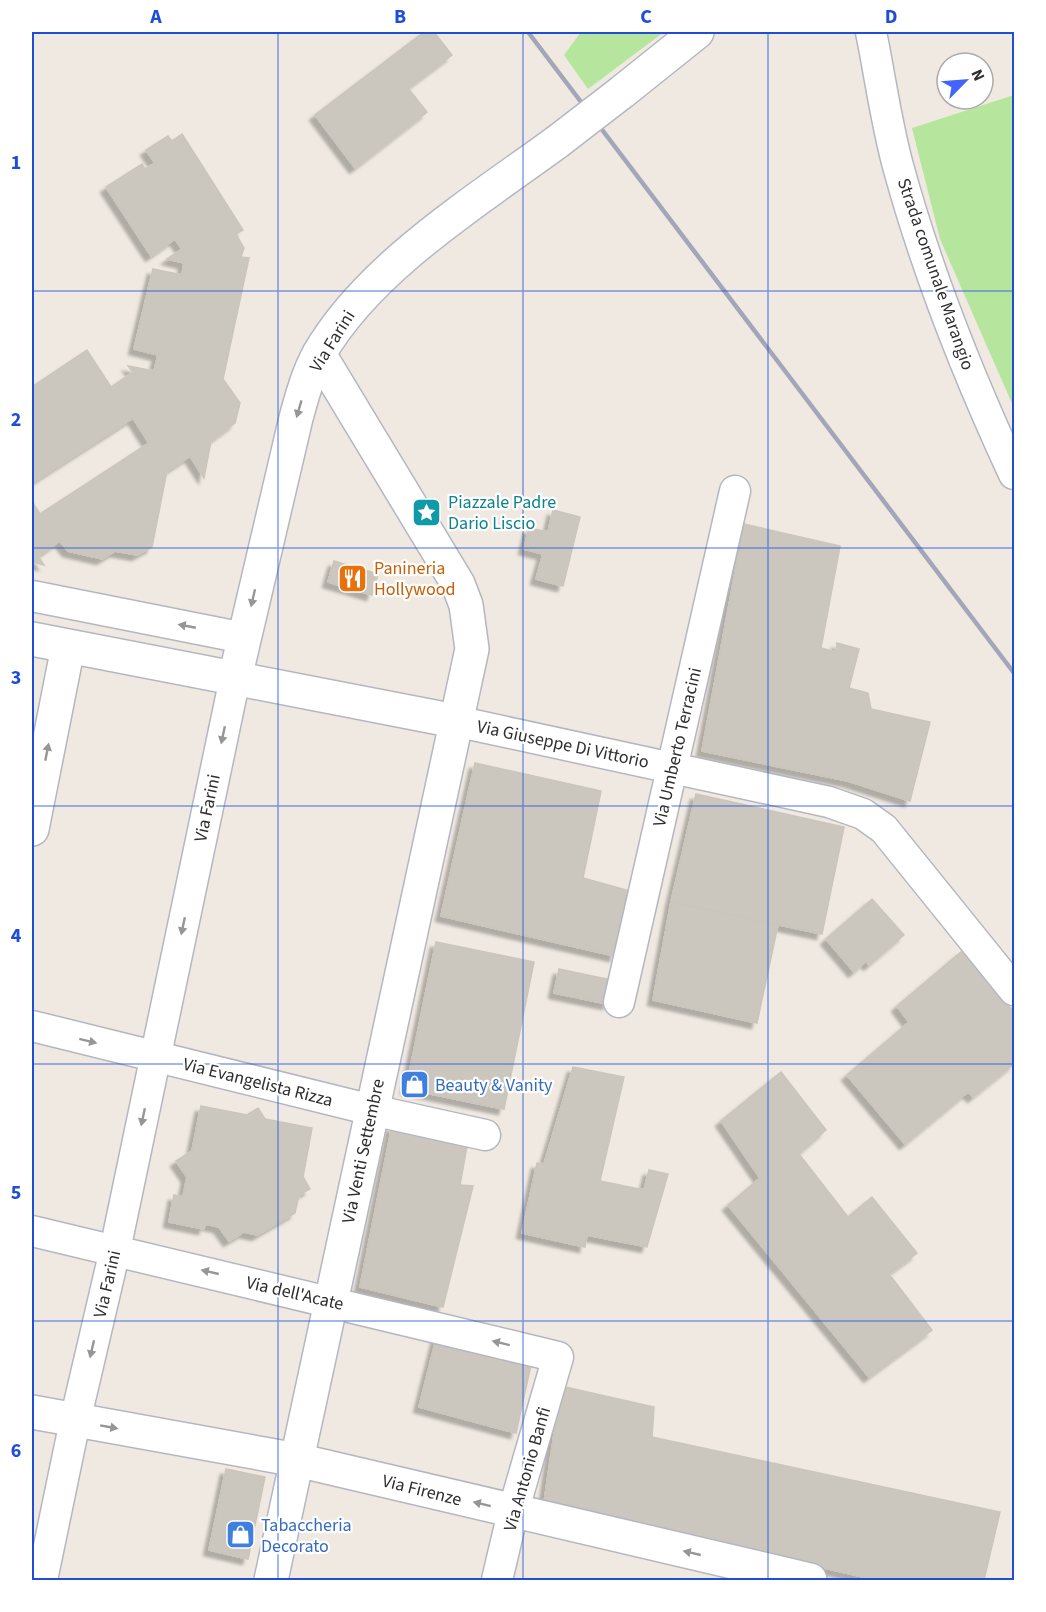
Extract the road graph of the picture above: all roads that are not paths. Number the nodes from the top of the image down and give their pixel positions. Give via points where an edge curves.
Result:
1 (697, 32) edge
2 (871, 32) edge
3 (319, 354) junction
4 (1014, 474) edge
5 (735, 491) dead end
6 (32, 596) edge
7 (244, 638) junction
8 (32, 639) edge
9 (68, 647) junction
10 (235, 678) junction
11 (455, 721) junction
12 (672, 768) junction
13 (32, 830) edge
14 (1014, 990) edge
15 (619, 1002) dead end
16 (32, 1026) edge
17 (155, 1058) junction
18 (372, 1110) junction
19 (484, 1135) dead end
20 (32, 1231) edge
21 (115, 1250) junction
22 (331, 1301) junction
23 (558, 1357) joint
24 (32, 1412) edge
25 (75, 1421) junction
26 (297, 1460) junction
27 (513, 1512) junction
28 (728, 1571) edge
29 (42, 1581) edge
30 (271, 1581) edge
31 (497, 1581) edge
32 (810, 1581) edge

1 - 3 street, Via Farini, bridge via 402,259 365,292
2 - 4 street, Strada comunale Marangio via 897,164 918,234 984,409
3 -> 7 street, Via Farini via 296,418
3 - 11 street, Via Venti Settembre via 458,584 466,605 472,649
5 - 12 street, Via Umberto Terracini
7 -> 6 street
7 - 10 street, Via Farini
8 - 9 street, Via Giuseppe Di Vittorio
9 - 10 street, Via Giuseppe Di Vittorio
13 -> 9 street
10 - 11 street, Via Giuseppe Di Vittorio
10 -> 17 street, Via Farini
11 - 12 street, Via Giuseppe Di Vittorio
11 - 18 street, Via Venti Settembre
12 - 14 street, Via Giuseppe Di Vittorio via 829,802 863,814 884,829
12 - 15 street, Via Umberto Terracini
16 -> 17 street, Via Evangelista Rizza
17 - 18 street, Via Evangelista Rizza
17 -> 21 street, Via Farini
18 - 19 street, Via Evangelista Rizza
18 - 22 street, Via Venti Settembre
20 - 21 street, Via dell'Acate
22 -> 21 street, Via dell'Acate
21 -> 25 street, Via Farini
23 -> 22 street, Via dell'Acate
22 - 26 street, Via Venti Settembre
23 - 27 street, Via Antonio Banfi
24 - 25 street, Via Firenze
25 -> 26 street, Via Firenze
25 - 29 street, Via Farini
27 -> 26 street, Via Firenze
26 - 30 street, Via Venti Settembre
28 -> 27 street, Via Firenze
27 - 31 street, Via Antonio Banfi
28 - 32 street, Via Firenze

